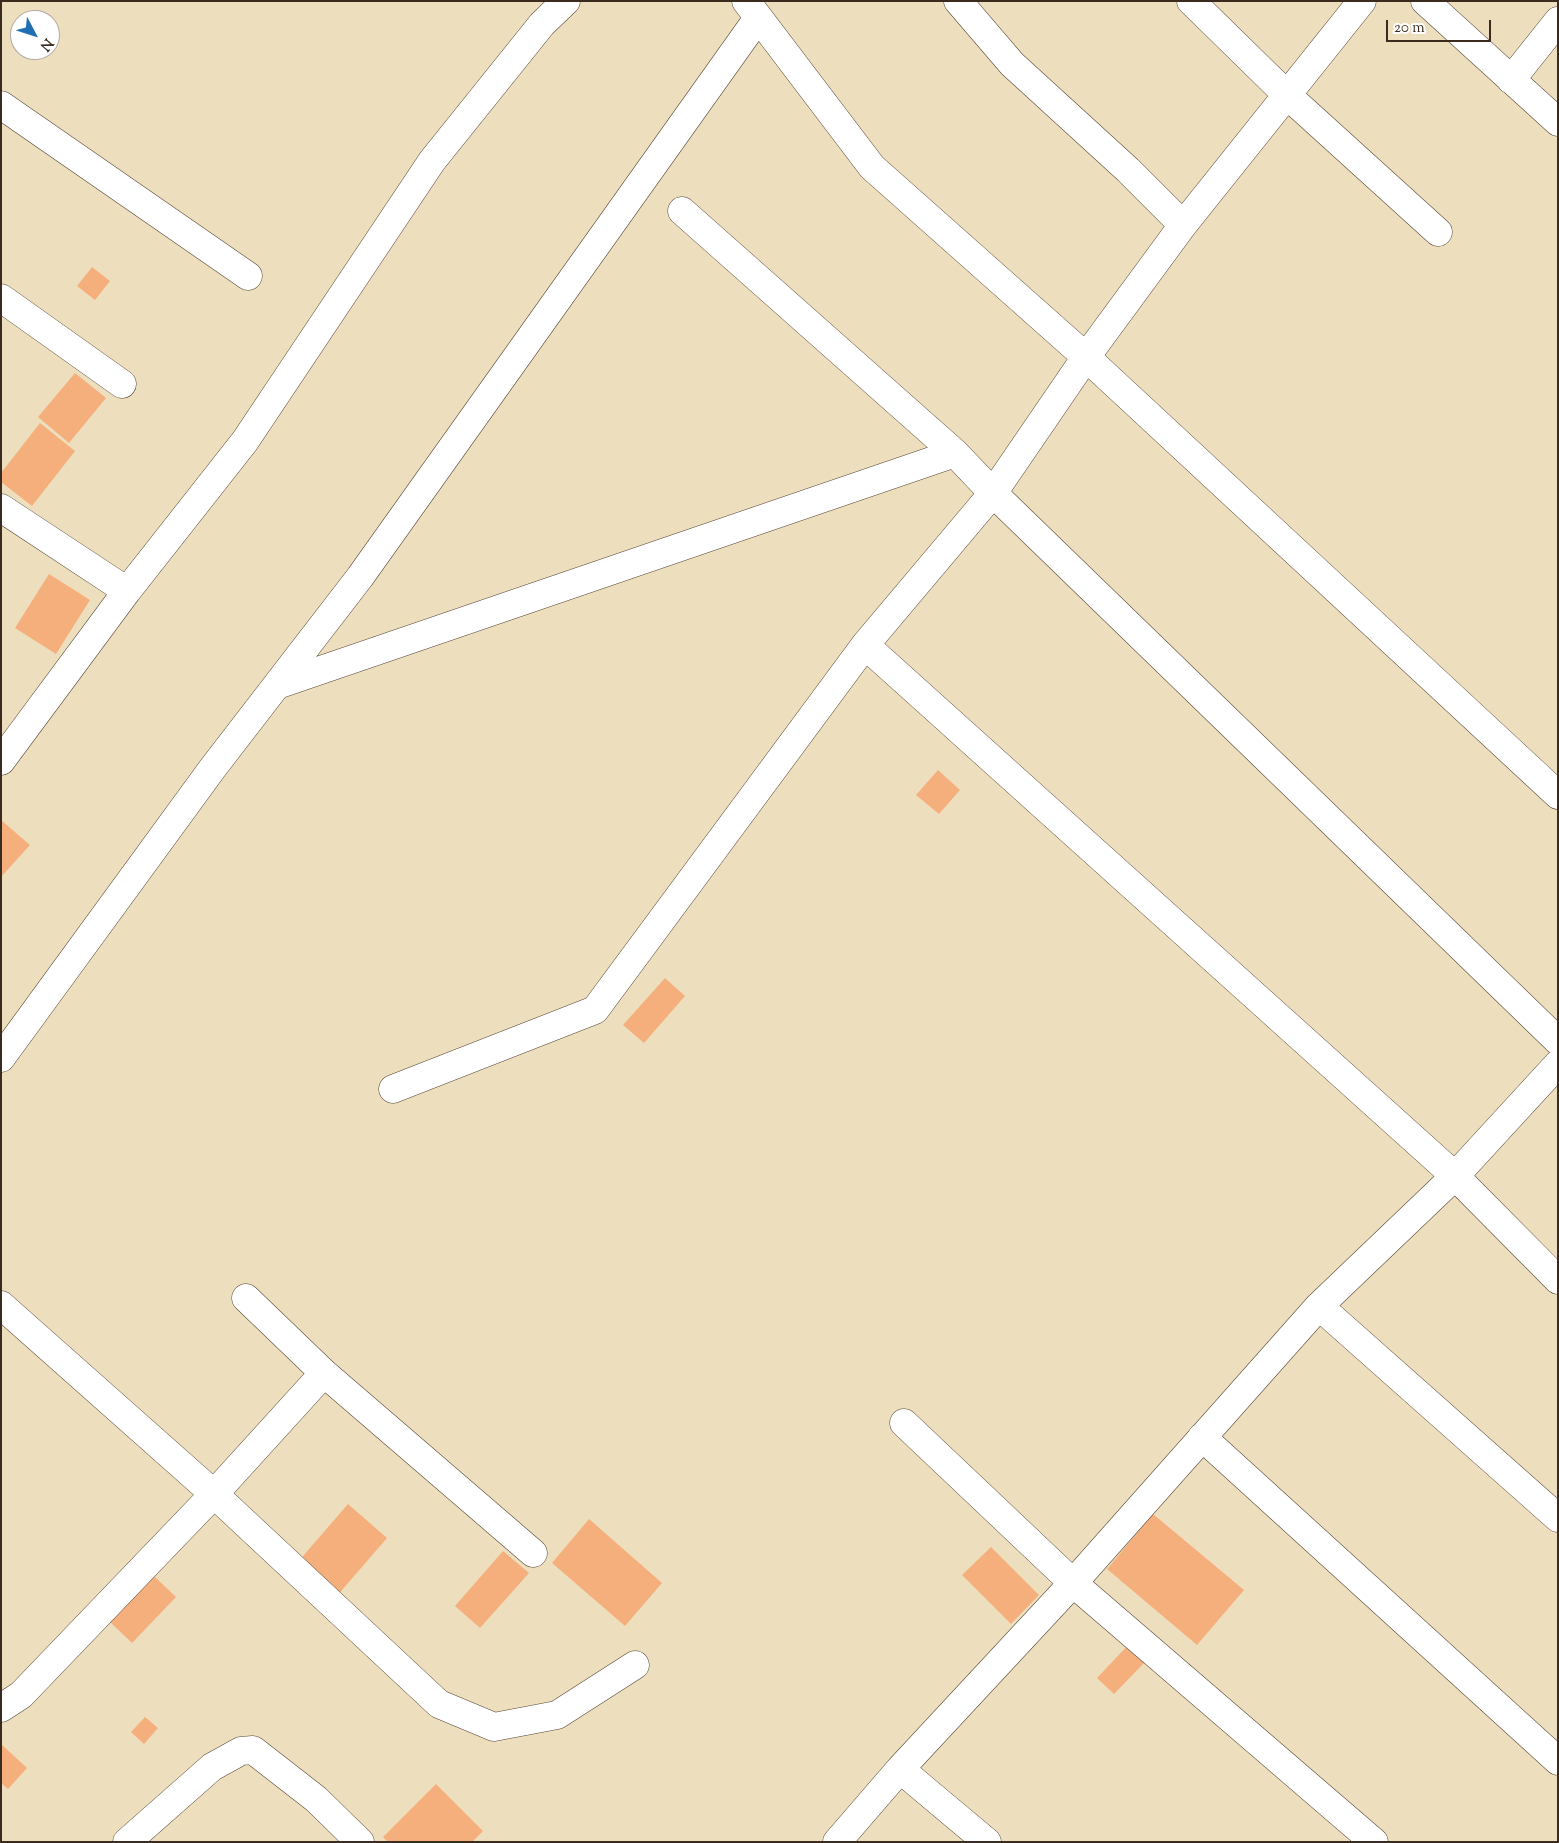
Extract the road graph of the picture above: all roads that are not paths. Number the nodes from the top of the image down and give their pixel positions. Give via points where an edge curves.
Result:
1 (566, 1) edge
2 (958, 1) edge
3 (1191, 1) edge
4 (1362, 1) edge
5 (1425, 1) edge
6 (752, 10) edge
7 (1558, 21) edge
8 (1511, 80) junction
9 (1287, 95) junction
10 (1, 105) edge
11 (1558, 122) edge
12 (682, 211) dead end
13 (1183, 225) junction
14 (1438, 232) dead end
15 (248, 276) dead end
16 (1, 298) edge
17 (1086, 357) junction
18 (122, 384) dead end
19 (955, 453) junction
20 (993, 494) junction
21 (1, 508) edge
22 (127, 590) junction
23 (865, 645) junction
24 (280, 684) junction
25 (1, 761) edge
26 (1558, 795) edge
27 (1558, 1041) edge
28 (1, 1058) edge
29 (1558, 1064) edge
30 (394, 1089) dead end
31 (1456, 1176) junction
32 (1558, 1280) edge
33 (246, 1298) dead end
34 (1, 1305) edge
35 (1319, 1306) junction
36 (324, 1373) junction
37 (904, 1422) dead end
38 (1202, 1437) junction
39 (214, 1494) junction
40 (1558, 1518) edge
41 (533, 1552) dead end
42 (1073, 1583) junction
43 (635, 1665) dead end
44 (1, 1708) edge
45 (1558, 1761) edge
46 (900, 1769) junction
47 (127, 1842) edge
48 (360, 1842) edge
49 (837, 1842) edge
50 (987, 1842) edge
51 (1374, 1842) edge

1 - 22 street via 542,24 432,161 245,441
2 - 13 street via 1012,64
3 - 9 street
4 - 9 street
5 - 8 street
6 - 17 street via 872,167
6 - 24 street via 360,577
7 - 8 street
8 - 11 street
9 - 13 street
9 - 14 street
10 - 15 street
12 - 19 street
13 - 17 street
16 - 18 street
17 - 20 street
17 - 26 street
19 - 20 street
19 - 24 street
20 - 23 street
20 - 27 street
21 - 22 street
22 - 25 street
23 - 30 street via 595,1010
23 - 31 street
24 - 28 street via 212,769
29 - 31 street
31 - 32 street
31 - 35 street
33 - 36 street
34 - 39 street
35 - 38 street
35 - 40 street
36 - 39 street
36 - 41 street
37 - 42 street
38 - 42 street
38 - 45 street
39 - 43 street via 439,1704 486,1724 494,1727 557,1715
39 - 44 street via 21,1695
42 - 46 street
42 - 51 street
46 - 49 street
46 - 50 street
47 - 48 street via 212,1767 241,1751 253,1750 316,1799

